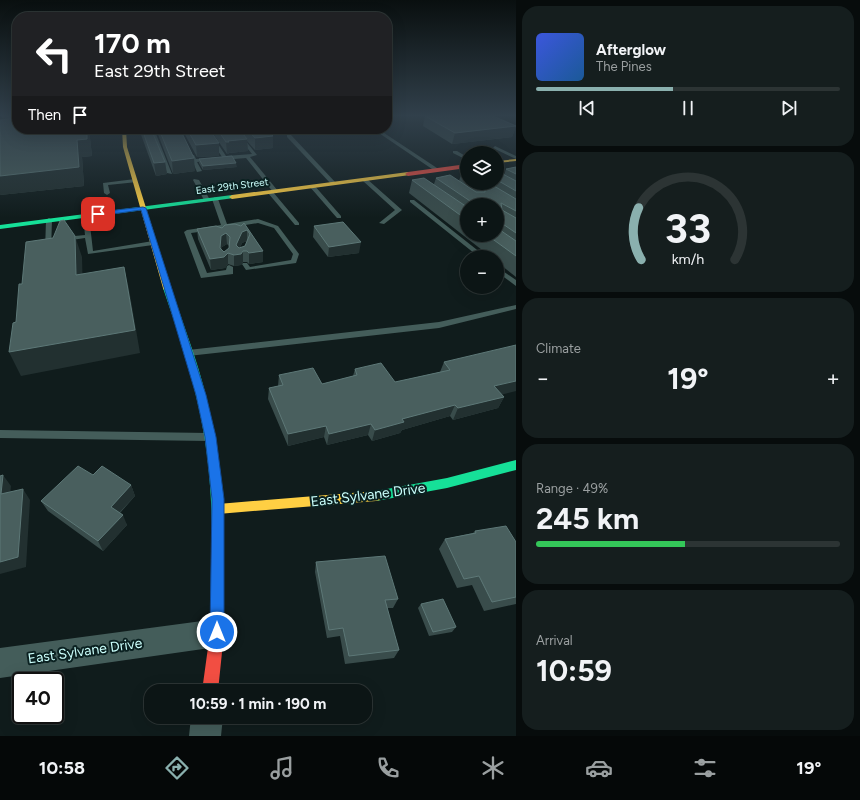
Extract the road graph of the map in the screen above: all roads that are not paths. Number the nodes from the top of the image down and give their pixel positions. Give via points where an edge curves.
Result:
1 (126, 149) edge
2 (160, 149) edge
3 (189, 149) edge
4 (219, 149) edge
5 (250, 149) edge
6 (302, 149) edge
7 (406, 149) edge
8 (454, 152) dead end
9 (504, 152) edge
10 (460, 155) edge
11 (247, 156) junction
12 (225, 158) junction
13 (516, 159) edge
14 (194, 161) junction
15 (504, 161) edge
16 (460, 167) edge
17 (437, 170) junction
18 (200, 171) dead end
19 (170, 173) edge
20 (196, 180) dead end
21 (365, 180) junction
22 (135, 181) junction
23 (334, 184) junction
24 (312, 186) junction
25 (273, 192) junction
26 (107, 193) dead end
27 (211, 200) junction
28 (412, 200) dead end
29 (143, 208) junction
30 (86, 216) junction
31 (339, 217) dead end
32 (49, 220) junction
33 (382, 223) dead end
34 (297, 224) dead end
35 (225, 226) junction
36 (0, 228) edge
37 (236, 231) edge
38 (88, 236) junction
39 (221, 236) edge
40 (48, 241) junction
41 (153, 243) junction
42 (473, 250) edge
43 (48, 258) edge
44 (504, 275) edge
45 (516, 284) edge
46 (516, 306) edge
47 (188, 353) junction
48 (0, 434) edge
49 (210, 437) junction
50 (516, 465) edge
51 (218, 509) junction
52 (217, 632) junction
53 (0, 664) edge
54 (211, 684) edge
55 (206, 724) edge
56 (205, 736) edge

1 - 22 street
2 - 19 lane
3 - 14 lane
4 - 12 lane
5 - 11 lane via 255,155
6 - 23 lane
7 - 17 lane
8 - 10 lane
9 - 13 lane
11 - 12 lane
11 - 25 lane
12 - 14 lane
13 - 15 street
14 - 18 lane
16 - 17 street, East 29th Street
17 - 21 street, East 29th Street
20 - 27 lane
21 - 23 street, East 29th Street
21 - 33 lane via 398,210
22 - 26 lane via 105,184
22 - 29 street
23 - 24 street, East 29th Street
24 - 25 street, East 29th Street
24 - 31 lane
25 - 27 street, East 29th Street
25 - 34 lane
27 - 29 street, East 29th Street
27 - 35 lane
28 - 42 lane
29 - 30 street, East 29th Street
29 - 41 street
30 - 32 street, East 29th Street
30 - 38 lane
32 - 36 street, East 29th Street
32 - 40 lane
35 - 35 lane via 187,232 204,276 294,262 296,254 276,227 258,221
35 - 37 lane
35 - 39 lane
38 - 40 lane
38 - 41 lane via 90,253
40 - 43 lane
41 - 47 street
44 - 45 lane
46 - 47 lane via 439,326
47 - 49 street
48 - 49 lane
49 - 51 street
50 - 51 street, East Sylvane Drive via 462,481 415,490 328,501
51 - 52 street
52 - 53 street, East Sylvane Drive
52 - 54 street
55 - 56 street

